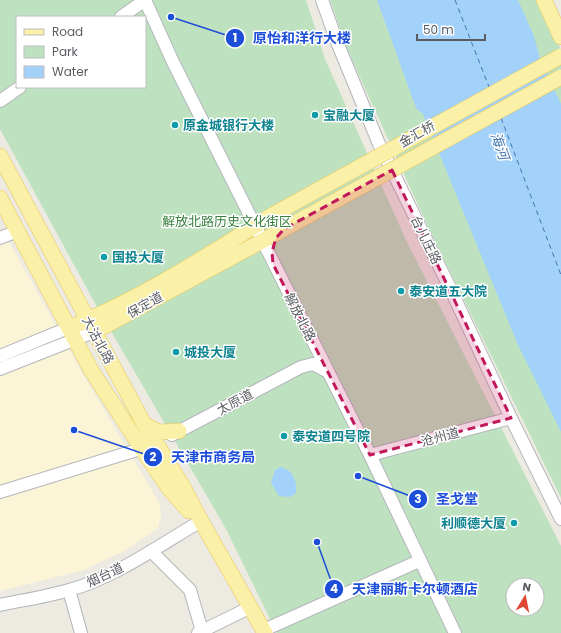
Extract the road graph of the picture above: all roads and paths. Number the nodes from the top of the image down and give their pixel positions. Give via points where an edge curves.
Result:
1 (145, 0) edge
2 (322, 0) edge
3 (544, 0) edge
4 (122, 16) edge
5 (560, 35) edge
6 (561, 56) edge
7 (561, 77) edge
8 (18, 88) edge
9 (0, 100) edge
10 (0, 156) edge
11 (0, 198) edge
12 (255, 226) junction
13 (284, 229) junction
14 (18, 232) junction
15 (0, 238) edge
16 (262, 242) junction
17 (274, 264) junction
18 (75, 296) junction
19 (120, 312) junction
20 (86, 328) junction
21 (0, 356) edge
22 (0, 369) edge
23 (328, 372) junction
24 (511, 418) junction
25 (144, 424) junction
26 (179, 431) junction
27 (148, 446) junction
28 (370, 455) junction
29 (0, 492) edge
30 (561, 519) edge
31 (201, 521) junction
32 (151, 551) junction
33 (420, 561) junction
34 (69, 590) junction
35 (0, 605) edge
36 (251, 607) junction
37 (264, 631) edge
38 (200, 632) edge
39 (81, 633) edge
40 (455, 633) edge

1 - 4 street
1 - 12 street, 解放北路
2 - 24 street, 台儿庄路 via 379,144
3 - 5 main road
6 - 12 main road, 金汇桥, bridge
7 - 13 main road, 金汇桥, bridge
8 - 9 street
10 - 18 main road, 大沽北路
11 - 14 main road
12 - 16 street, 解放北路
12 - 19 main road, 保定道
13 - 16 main road, 保定道
13 - 17 street via 276,238 273,247
14 - 15 street
14 - 20 main road via 54,299
16 - 17 street, 解放北路
16 - 19 main road, 保定道
17 - 23 street, 解放北路
18 - 19 main road via 87,305
18 - 20 main road, 大沽北路
19 - 20 main road
20 - 21 street
20 - 22 street
20 - 25 main road, 大沽北路
20 - 27 main road, 大沽北路 via 90,370
23 - 26 street, 太原道 via 313,364 301,367
23 - 28 street, 解放北路
24 - 28 street, 沧州道
24 - 30 street, 台儿庄路
25 - 26 main road via 159,432
25 - 27 main road, 大沽北路
26 - 27 street, 太原道
27 - 29 street, 太原道
27 - 31 main road, 大沽北路 via 182,485
28 - 33 street, 解放北路
31 - 32 street, 烟台道
31 - 36 main road, 大沽北路
32 - 34 street, 烟台道 via 112,573
32 - 38 street via 190,590
33 - 37 street
33 - 40 street, 解放北路
34 - 35 street, 烟台道
34 - 39 street
36 - 37 main road, 大沽北路
36 - 38 street

